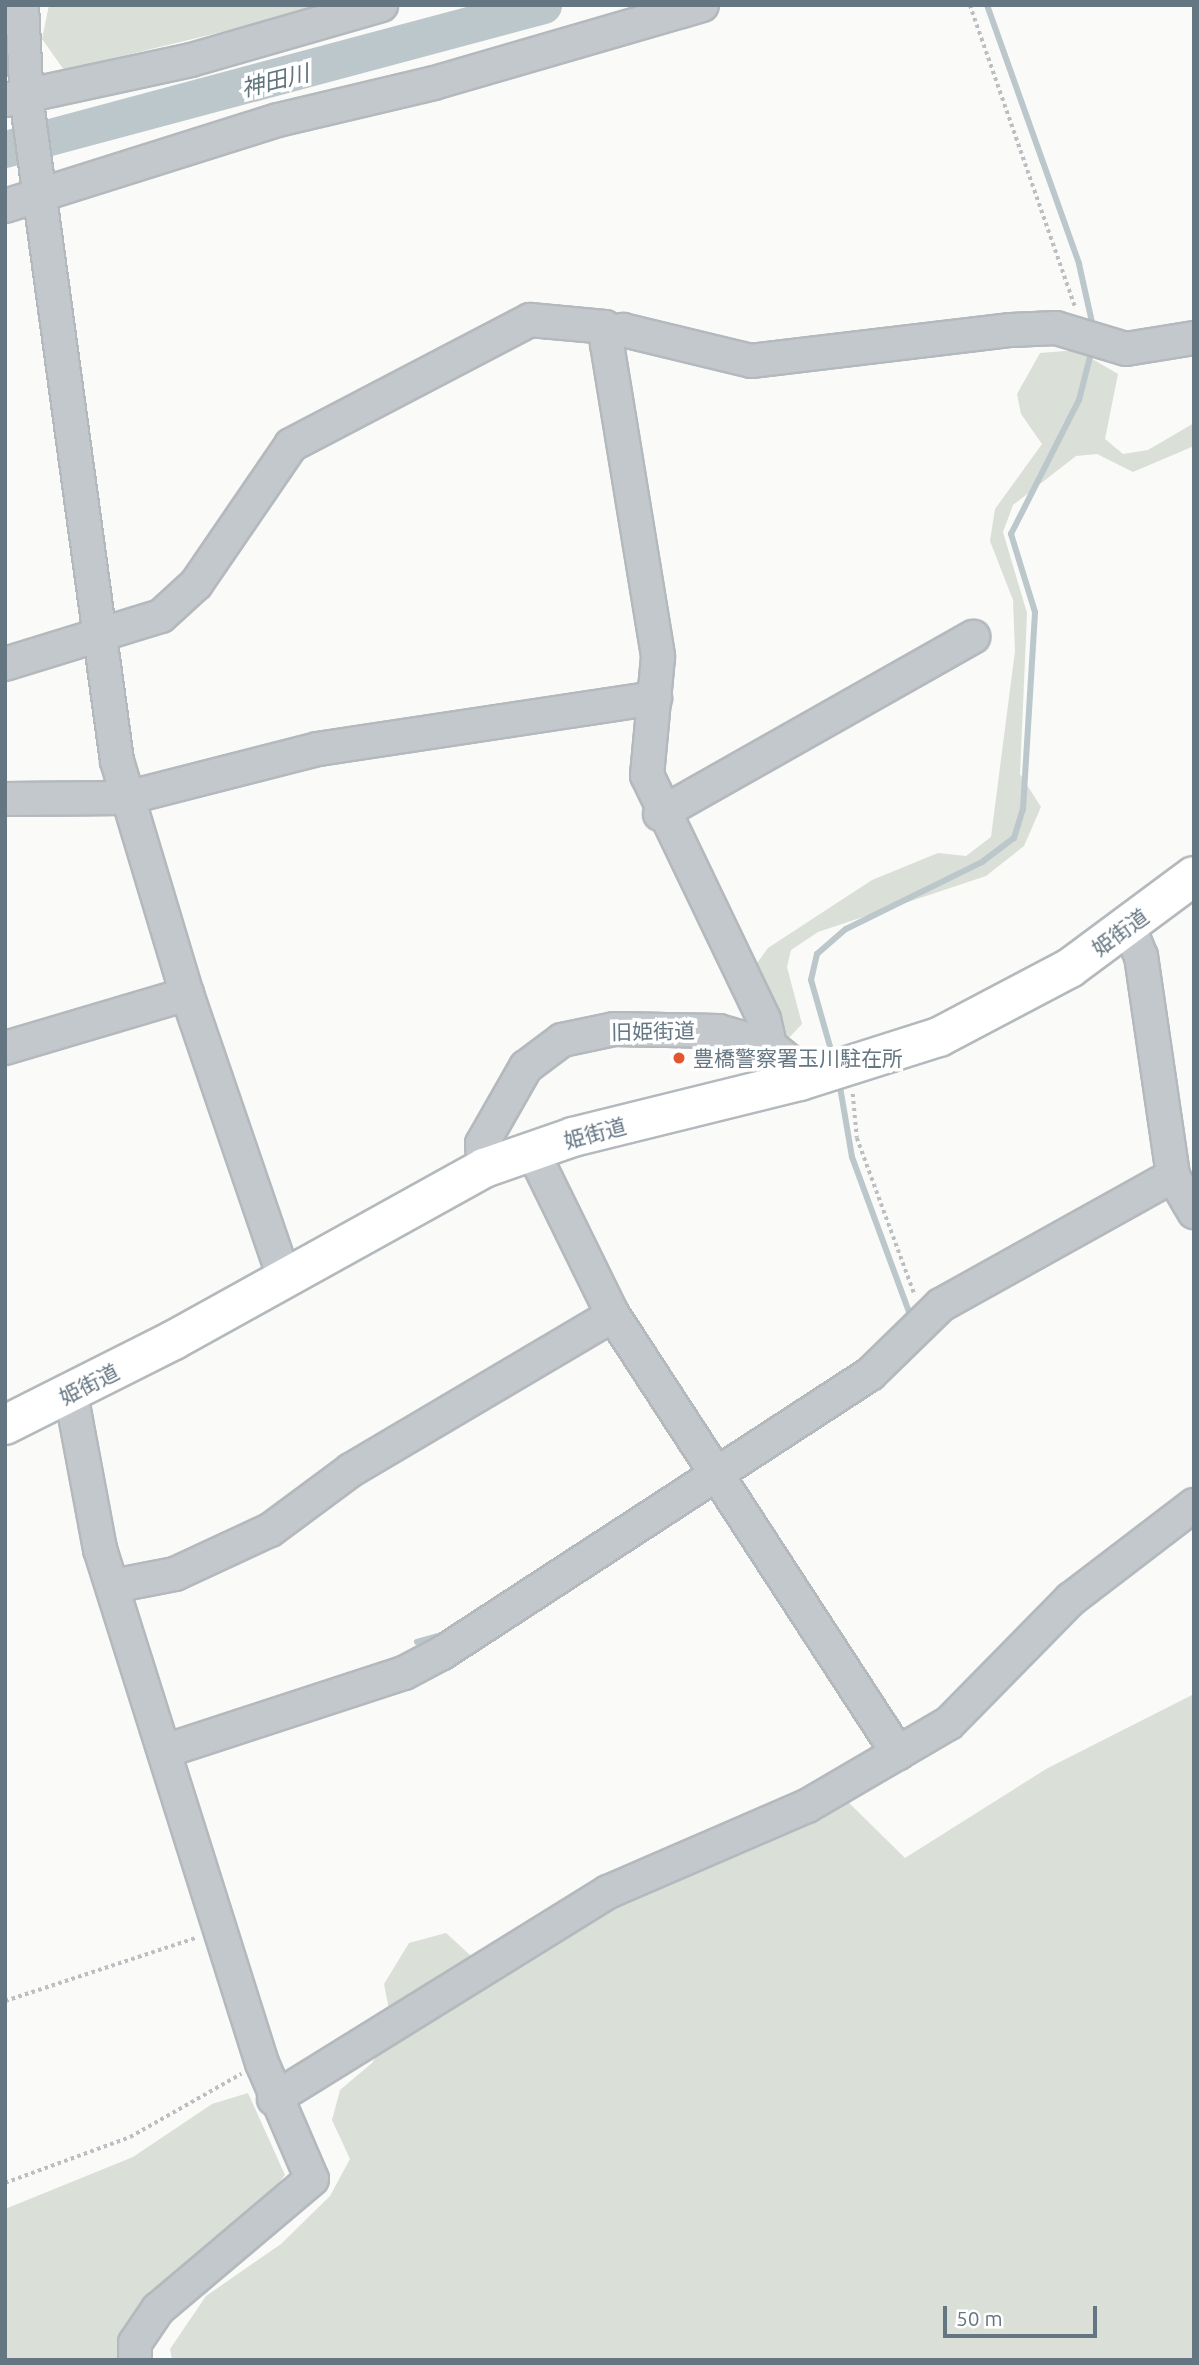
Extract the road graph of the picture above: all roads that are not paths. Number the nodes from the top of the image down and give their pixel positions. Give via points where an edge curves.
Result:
1 (22, 5) edge
2 (381, 5) edge
3 (702, 5) edge
4 (19, 99) edge
5 (39, 192) junction
6 (5, 206) edge
7 (613, 334) junction
8 (1194, 338) edge
9 (973, 637) dead end
10 (96, 638) junction
11 (5, 664) edge
12 (655, 698) junction
13 (126, 798) junction
14 (5, 799) edge
15 (660, 814) junction
16 (1194, 876) edge
17 (1129, 927) junction
18 (187, 994) junction
19 (770, 1046) junction
20 (5, 1048) edge
21 (829, 1073) junction
22 (533, 1150) junction
23 (484, 1168) junction
24 (1172, 1176) junction
25 (1194, 1212) edge
26 (284, 1278) junction
27 (613, 1315) junction
28 (71, 1394) junction
29 (5, 1425) edge
30 (712, 1466) junction
31 (1194, 1505) edge
32 (113, 1586) junction
33 (165, 1751) junction
34 (898, 1753) junction
35 (274, 2099) junction
36 (135, 2360) edge

1 - 4 street
2 - 4 street via 191,60
3 - 5 street via 434,83 278,120
4 - 5 street
5 - 6 street
5 - 10 street
7 - 8 street via 623,330 751,361 1011,330 1090,337 1143,349
7 - 10 street via 605,327 530,320 309,434 276,464 179,604
7 - 12 street via 607,344 658,657
9 - 15 street
10 - 11 street
10 - 13 street
12 - 13 street via 318,749
12 - 15 street via 647,775
13 - 14 street
13 - 18 street
15 - 19 street via 764,1019
16 - 17 highway, 姫街道
17 - 21 highway, 姫街道 via 1009,1004 939,1037
17 - 24 street via 1142,956
18 - 20 street
18 - 26 street
19 - 21 street via 791,1063
19 - 23 street, 旧姫街道 via 669,1026 562,1040 526,1068 482,1144
21 - 22 highway, 姫街道
22 - 23 highway, 姫街道
22 - 27 street
23 - 26 highway, 姫街道
24 - 25 street
24 - 30 street via 927,1318 870,1374
26 - 28 highway, 姫街道
27 - 30 street
27 - 32 street via 351,1470 270,1530 175,1574
28 - 29 highway, 姫街道
28 - 32 street via 100,1549
30 - 33 street via 404,1673
30 - 34 street
31 - 34 street via 1071,1599 949,1723
32 - 33 street
33 - 35 street
34 - 35 street via 807,1806 607,1892
35 - 36 street via 312,2179 158,2309 135,2343

